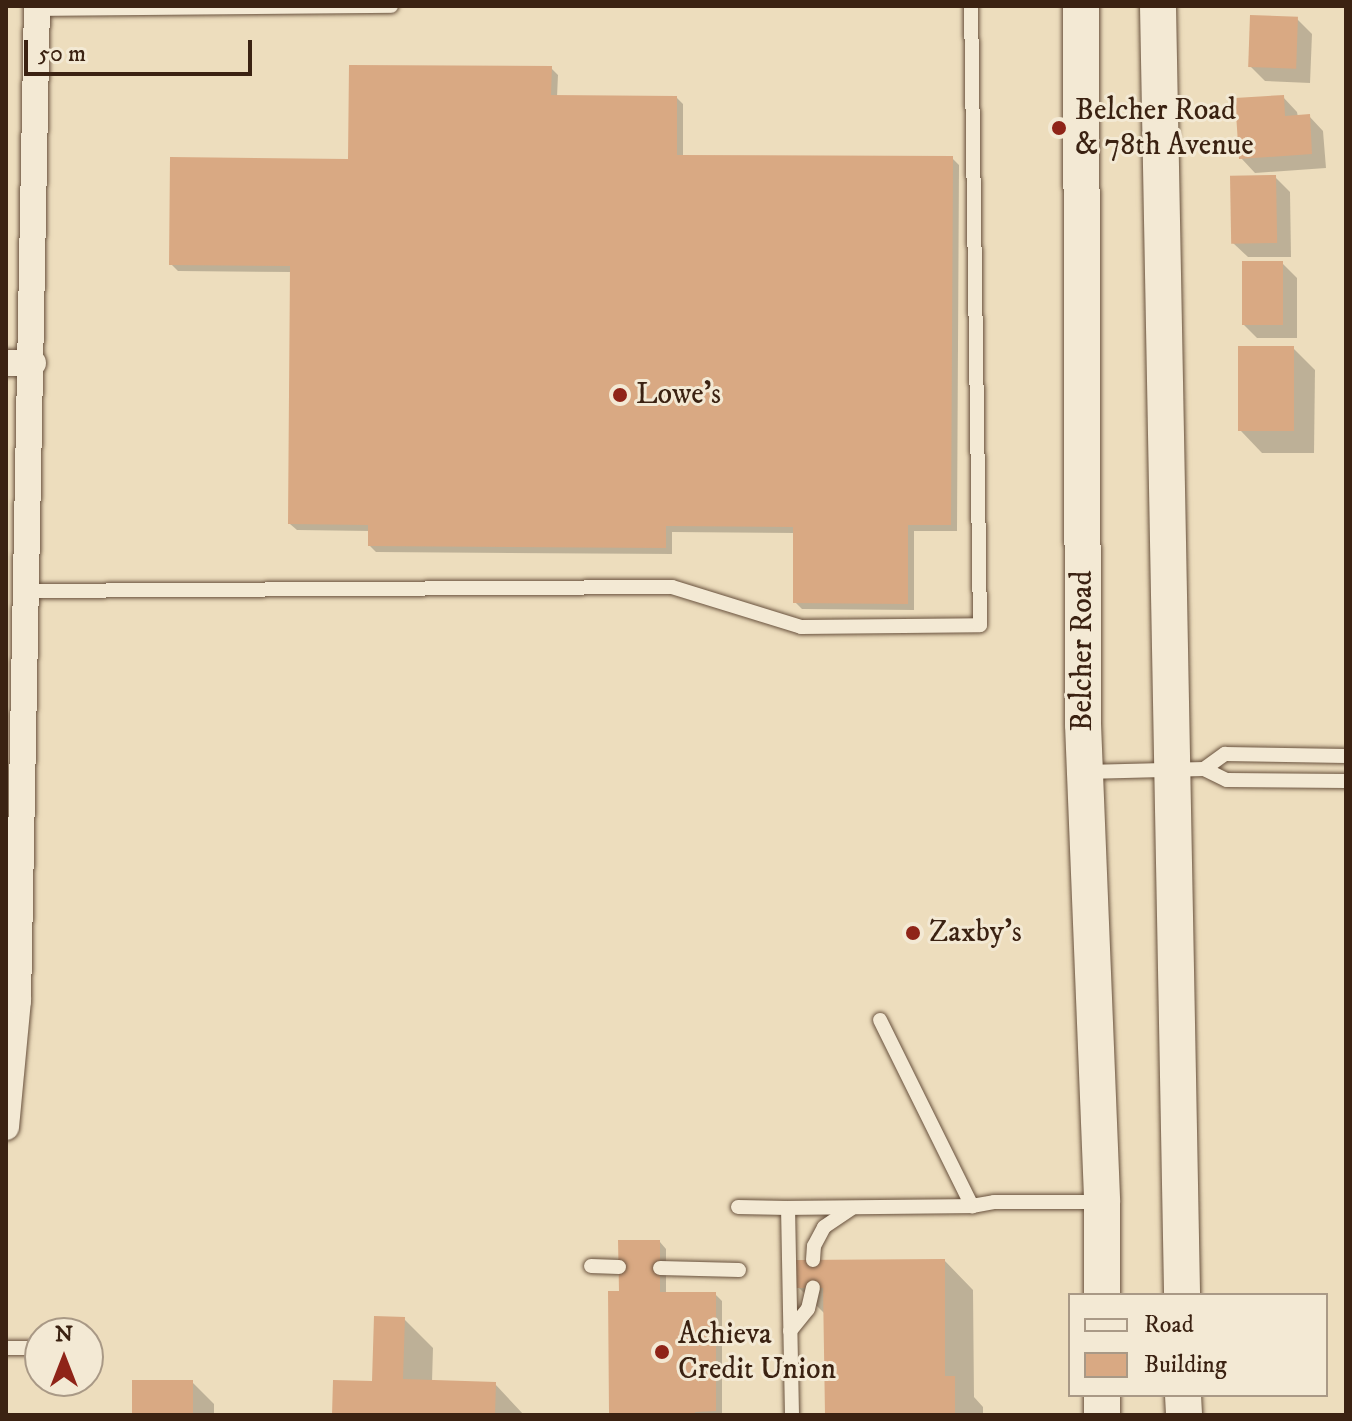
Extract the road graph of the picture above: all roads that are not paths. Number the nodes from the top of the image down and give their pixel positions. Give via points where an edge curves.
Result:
1 (391, 6) edge
2 (971, 6) edge
3 (1081, 6) edge
4 (1158, 6) edge
5 (37, 8) edge
6 (6, 363) edge
7 (33, 363) junction
8 (28, 591) junction
9 (15, 732) edge
10 (1346, 756) edge
11 (1189, 769) junction
12 (1085, 772) junction
13 (1346, 781) edge
14 (880, 1020) dead end
15 (6, 1127) edge
16 (1102, 1202) junction
17 (972, 1206) junction
18 (738, 1207) dead end
19 (788, 1208) junction
20 (853, 1208) junction
21 (813, 1260) dead end
22 (591, 1266) dead end
23 (619, 1267) dead end
24 (660, 1268) dead end
25 (739, 1270) dead end
26 (813, 1288) dead end
27 (1102, 1293) edge
28 (1182, 1293) edge
29 (790, 1331) junction
30 (792, 1415) edge

1 - 5 lane
2 - 8 lane via 980,625 801,627 672,587
3 - 12 main road, Belcher Road
4 - 11 main road
5 - 7 street
6 - 7 street
7 - 8 street
8 - 9 street
9 - 15 street via 18,1001
10 - 11 lane via 1225,754
11 - 12 lane
11 - 13 lane via 1227,780
11 - 28 main road
12 - 16 main road, Belcher Road
14 - 17 lane
16 - 17 lane
16 - 27 main road, Belcher Road
17 - 20 lane
18 - 19 lane
19 - 20 lane
19 - 29 lane
20 - 21 lane via 824,1227
22 - 23 lane
24 - 25 lane
26 - 29 lane via 808,1309
29 - 30 lane

